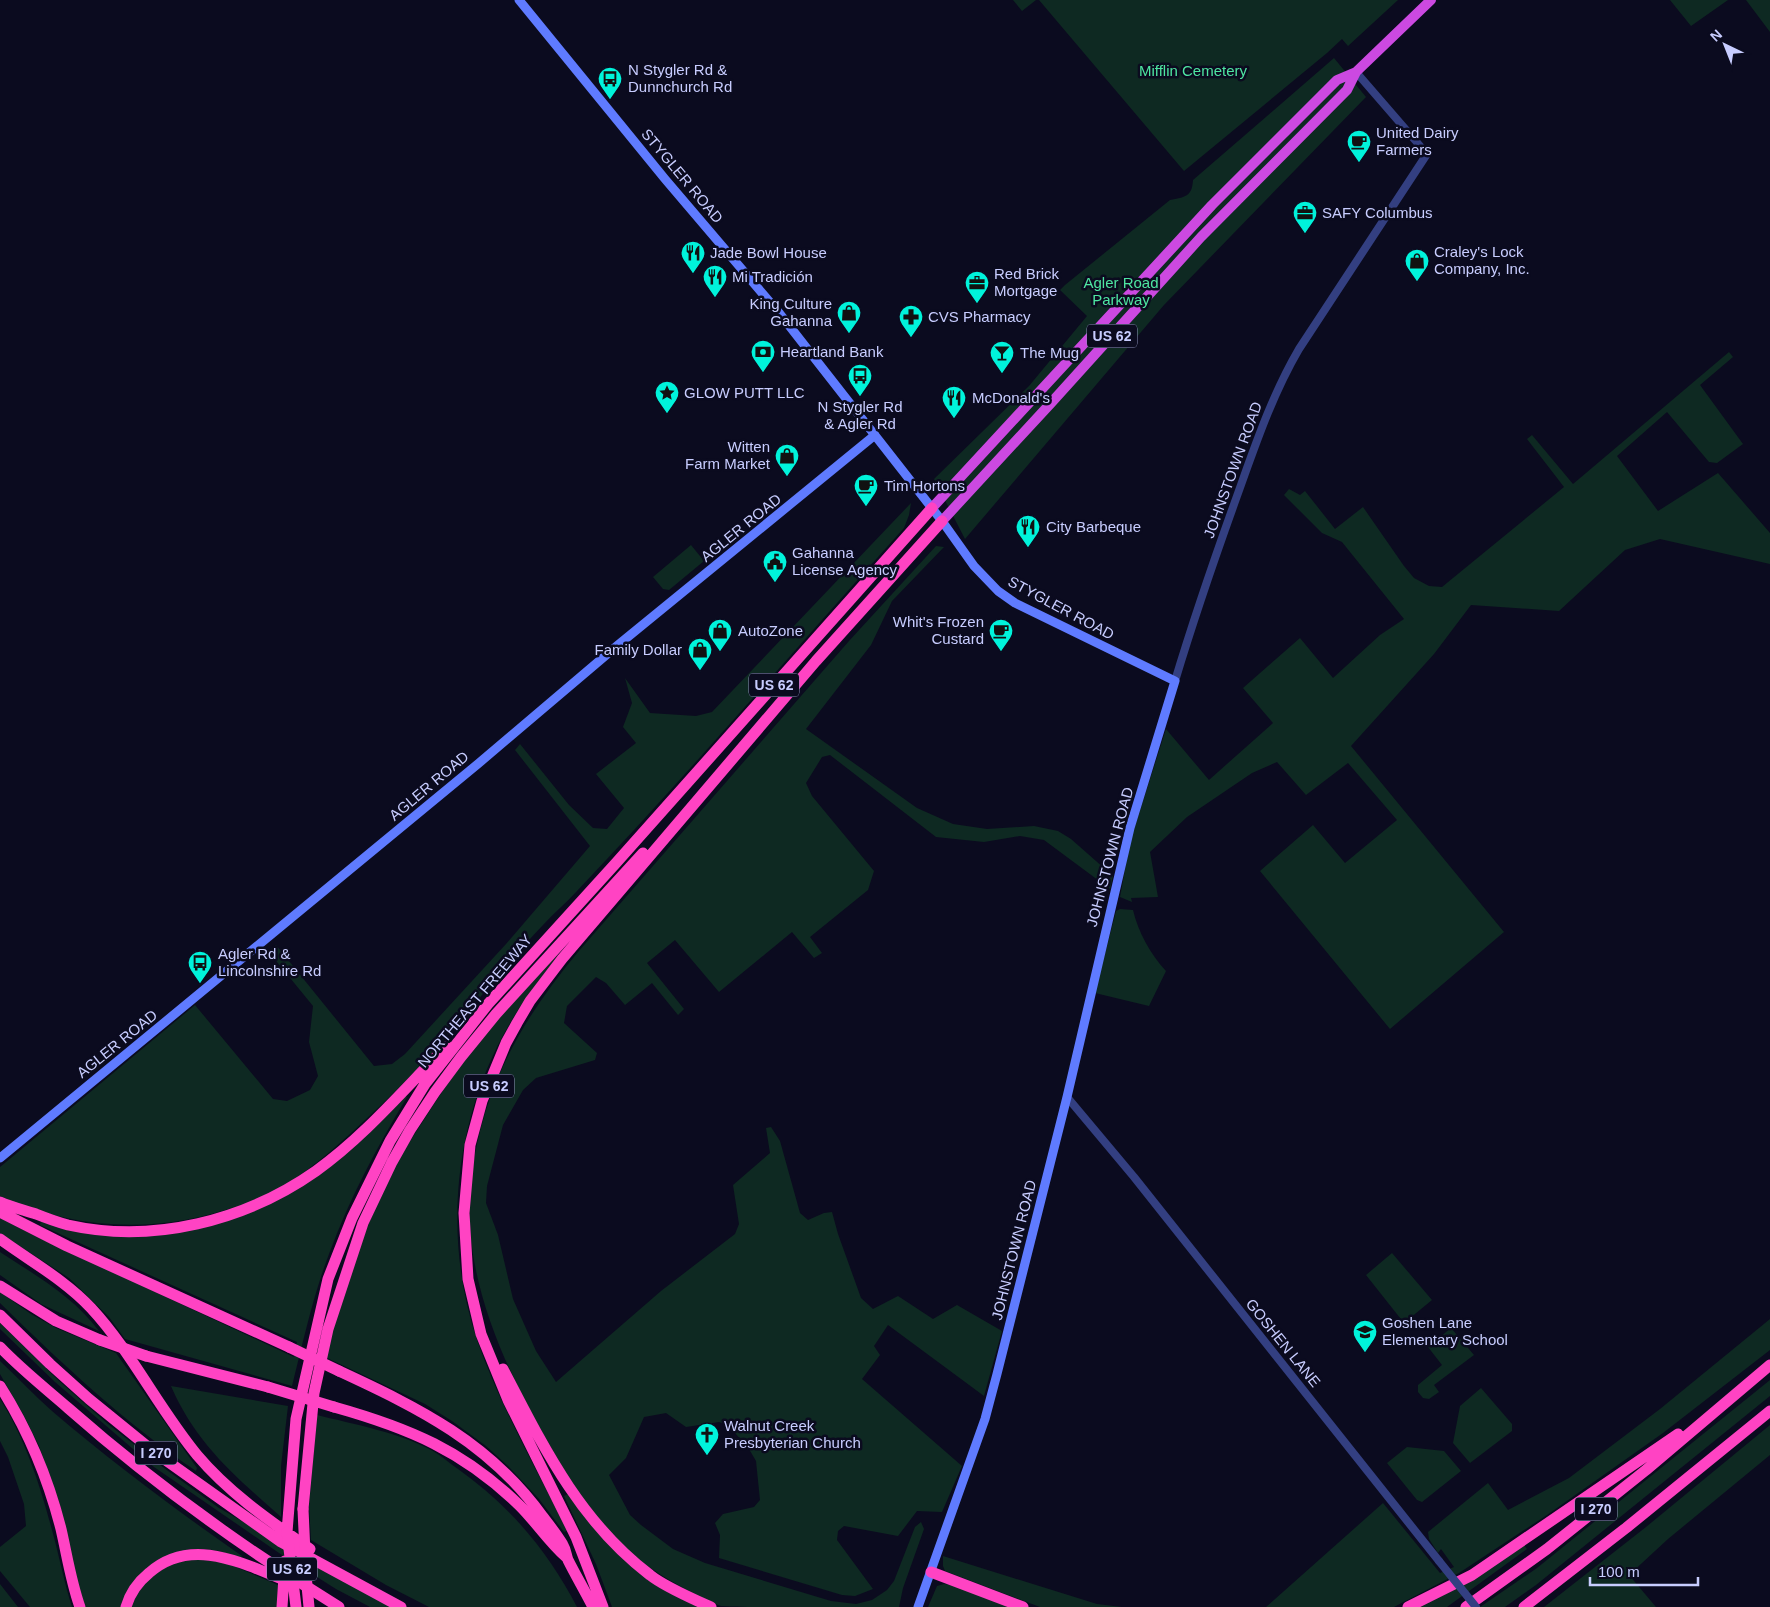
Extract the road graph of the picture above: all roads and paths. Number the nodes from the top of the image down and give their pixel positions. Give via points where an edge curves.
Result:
1 (519, 0) edge
2 (1431, 0) edge
3 (1356, 72) junction
4 (875, 435) junction
5 (932, 508) junction
6 (942, 521) junction
7 (1175, 680) junction
8 (710, 783) junction
9 (488, 1004) junction
10 (1067, 1097) junction
11 (0, 1158) edge
12 (0, 1202) edge
13 (0, 1212) edge
14 (0, 1239) edge
15 (0, 1286) edge
16 (0, 1315) edge
17 (481, 1334) junction
18 (0, 1347) edge
19 (1770, 1365) edge
20 (0, 1386) edge
21 (1721, 1406) junction
22 (1770, 1411) edge
23 (287, 1532) junction
24 (567, 1558) junction
25 (330, 1567) junction
26 (931, 1572) junction
27 (315, 1592) junction
28 (80, 1607) edge
29 (126, 1607) edge
30 (282, 1607) edge
31 (296, 1607) edge
32 (309, 1607) edge
33 (339, 1607) edge
34 (401, 1607) edge
35 (593, 1607) edge
36 (603, 1607) edge
37 (711, 1607) edge
38 (918, 1607) edge
39 (1023, 1607) edge
40 (1408, 1607) edge
41 (1466, 1607) edge
42 (1476, 1607) edge
43 (1524, 1607) edge

1 - 4 main road, STYGLER ROAD via 780,314
2 - 3 highway, US 62
3 - 5 highway, US 62 via 1337,80 1212,205
3 - 6 highway, US 62 via 1347,90 1201,237
3 - 7 street, JOHNSTOWN ROAD via 1427,154 1281,381 1248,466
4 - 5 main road, STYGLER ROAD
4 - 11 main road, AGLER ROAD
5 - 6 main road, STYGLER ROAD
5 - 9 highway, NORTHEAST FREEWAY / US 62
6 - 7 main road, STYGLER ROAD via 974,566 998,591
6 - 8 highway, US 62
7 - 10 main road, JOHNSTOWN ROAD via 1130,828
8 - 17 highway, US 62 via 530,1001 506,1044 482,1101 470,1145 464,1213 468,1279
8 - 32 highway, bridge via 674,818 461,1057 410,1130 363,1223 328,1329 314,1393 303,1509
9 - 12 highway via 401,1094 336,1154 300,1181 240,1212 164,1230 108,1230 68,1224
9 - 23 highway, NORTHEAST FREEWAY / US 62 via 426,1084 390,1141 352,1218 328,1279 296,1419
10 - 26 main road, JOHNSTOWN ROAD via 985,1419
10 - 42 street, GOSHEN LANE, bridge
13 - 24 highway, bridge via 419,1409 442,1423 486,1456 535,1506 564,1546
14 - 25 highway via 90,1307 206,1465 256,1511
15 - 24 highway, bridge via 56,1321 100,1340 146,1356 380,1420 438,1445 493,1481
16 - 25 highway, I 270 via 50,1364 153,1451 281,1542
17 - 36 highway via 508,1400 576,1537
17 - 37 highway via 547,1455 600,1528 652,1576
18 - 27 highway, I 270 via 109,1444 187,1505
19 - 21 highway, I 270
20 - 28 highway via 17,1412 43,1470
21 - 40 highway via 1472,1575
21 - 41 highway, I 270 via 1547,1549
22 - 43 highway, I 270
23 - 30 highway, bridge
23 - 31 highway, NORTHEAST FREEWAY / US 62, bridge
24 - 35 highway
25 - 34 highway, I 270
26 - 38 main road, JOHNSTOWN ROAD
26 - 39 highway
27 - 29 highway via 226,1558 205,1553 189,1554 154,1569 138,1583
27 - 33 highway, I 270

